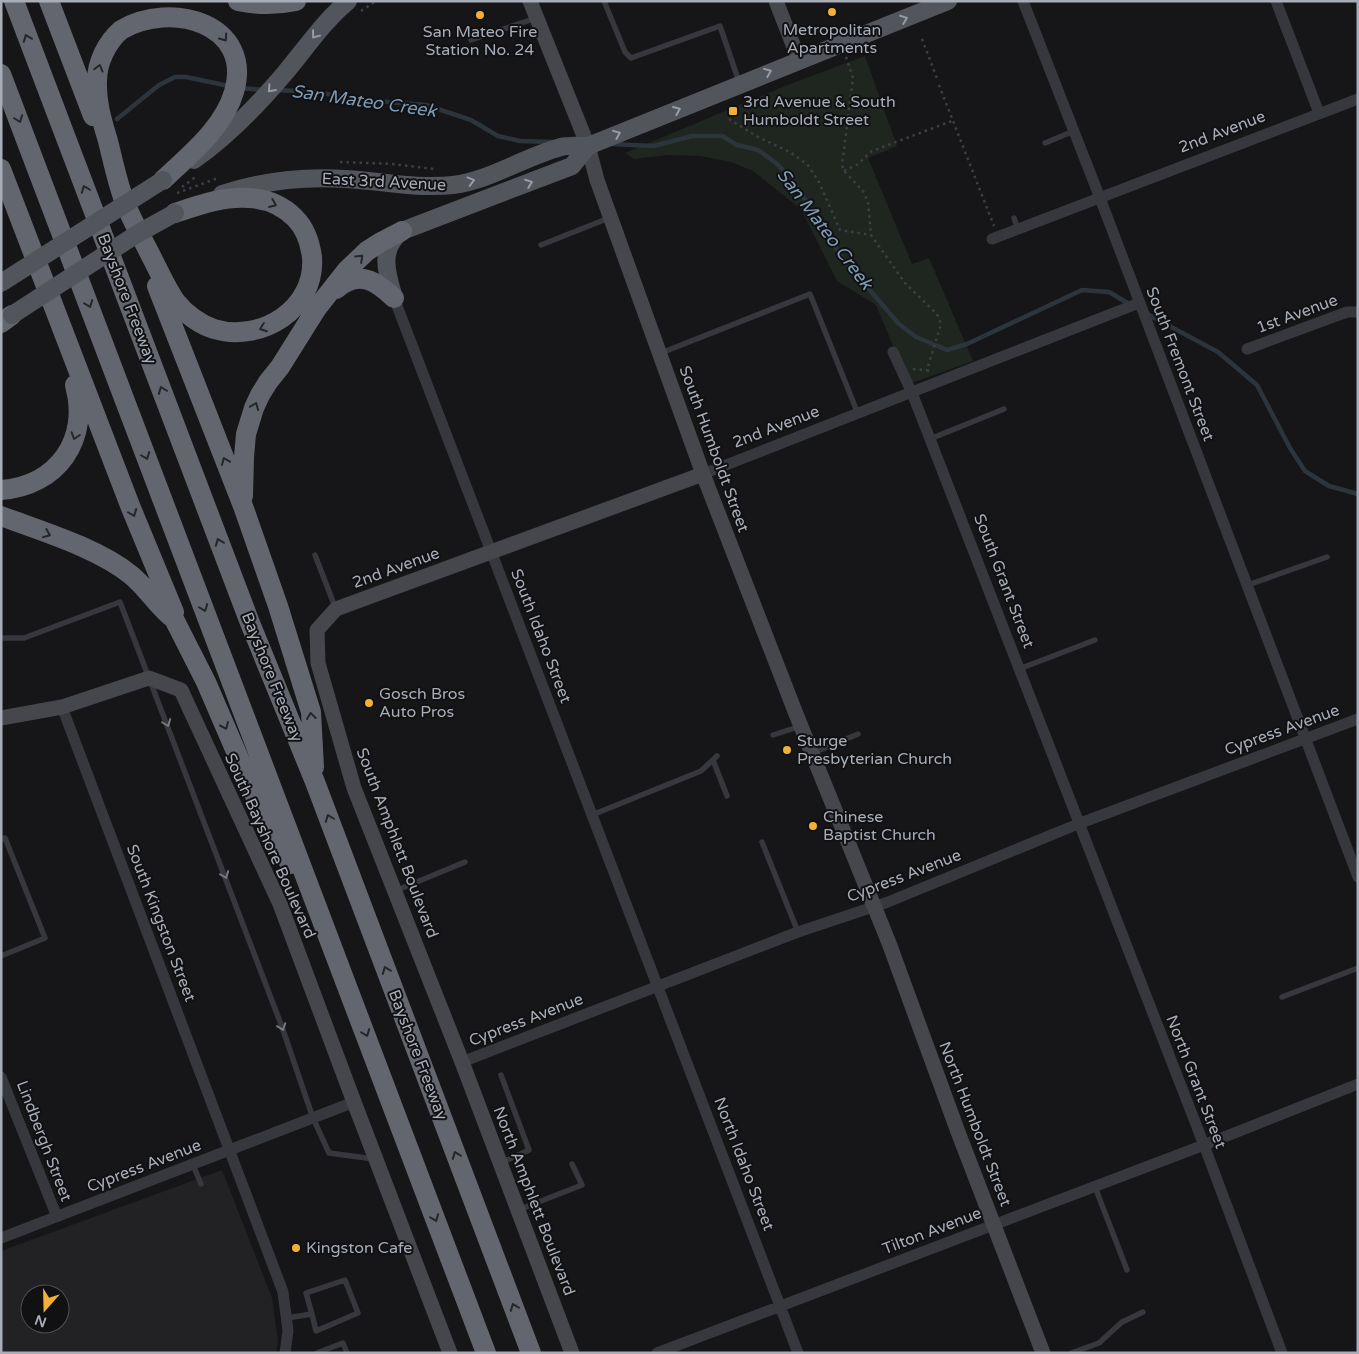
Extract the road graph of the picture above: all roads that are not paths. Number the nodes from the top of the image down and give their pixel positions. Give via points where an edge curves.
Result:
1 (14, 1) edge
2 (48, 1) edge
3 (238, 1) edge
4 (296, 1) edge
5 (348, 1) edge
6 (530, 1) edge
7 (604, 1) edge
8 (776, 1) edge
9 (948, 1) edge
10 (1022, 1) edge
11 (1276, 1) edge
12 (536, 18) junction
13 (472, 40) dead end
14 (799, 60) junction
15 (1, 74) edge
16 (740, 84) junction
17 (1358, 99) edge
18 (1318, 113) junction
19 (1074, 131) junction
20 (1045, 143) dead end
21 (588, 146) junction
22 (1, 169) edge
23 (163, 180) junction
24 (1, 198) edge
25 (1100, 198) junction
26 (124, 201) junction
27 (175, 213) junction
28 (611, 217) junction
29 (402, 232) junction
30 (995, 238) road end
31 (541, 245) dead end
32 (1, 284) edge
33 (394, 298) junction
34 (53, 302) junction
35 (1139, 302) junction
36 (317, 308) junction
37 (1358, 312) edge
38 (5, 320) edge
39 (1247, 350) dead end
40 (893, 352) dead end
41 (661, 353) junction
42 (912, 393) junction
43 (1004, 409) dead end
44 (858, 414) junction
45 (930, 438) junction
46 (703, 474) junction
47 (1, 490) edge
48 (243, 506) junction
49 (1, 516) edge
50 (491, 552) junction
51 (315, 555) dead end
52 (1327, 557) dead end
53 (1248, 586) junction
54 (336, 610) junction
55 (174, 619) junction
56 (317, 630) joint
57 (1, 638) edge
58 (1095, 640) dead end
59 (1019, 669) junction
60 (149, 678) junction
61 (62, 707) junction
62 (1, 718) edge
63 (1358, 720) edge
64 (800, 726) junction
65 (773, 734) dead end
66 (858, 734) dead end
67 (1306, 738) junction
68 (812, 754) junction
69 (315, 782) junction
70 (727, 796) dead end
71 (592, 814) junction
72 (1078, 824) junction
73 (1, 839) edge
74 (762, 842) dead end
75 (465, 862) dead end
76 (1358, 877) edge
77 (395, 891) junction
78 (874, 907) junction
79 (798, 932) junction
80 (330, 939) junction
81 (1, 956) edge
82 (1358, 968) edge
83 (658, 986) junction
84 (1282, 997) dead end
85 (462, 1062) junction
86 (501, 1075) dead end
87 (1, 1077) edge
88 (1358, 1084) edge
89 (354, 1102) junction
90 (313, 1118) junction
91 (1204, 1145) junction
92 (230, 1150) junction
93 (375, 1159) junction
94 (500, 1163) junction
95 (572, 1164) dead end
96 (193, 1165) junction
97 (201, 1184) dead end
98 (1095, 1187) junction
99 (518, 1210) junction
100 (56, 1217) junction
101 (994, 1224) junction
102 (1, 1238) edge
103 (1127, 1270) dead end
104 (781, 1305) junction
105 (1143, 1312) dead end
106 (312, 1314) junction
107 (287, 1318) junction
108 (286, 1353) edge
109 (317, 1353) edge
110 (347, 1353) edge
111 (450, 1353) edge
112 (486, 1353) edge
113 (531, 1353) edge
114 (572, 1353) edge
115 (657, 1353) edge
116 (798, 1353) edge
117 (1043, 1353) edge
118 (1071, 1353) edge
119 (1282, 1353) edge

69 -> 1 highway, Bayshore Freeway via 247,614
2 - 26 highway
3 - 4 highway via 274,4
5 -> 23 main road via 334,12 285,73 220,140
6 - 12 street, South Humboldt Street
7 - 16 lane via 625,52 631,58 720,26
8 - 14 street
14 -> 9 main road, East 3rd Avenue
10 - 19 street, South Fremont Street
11 - 18 street
12 - 13 lane
12 - 21 street, South Humboldt Street
16 -> 14 main road, East 3rd Avenue
15 -> 80 highway
21 -> 16 main road, East 3rd Avenue
17 - 18 street, 2nd Avenue
18 - 25 street, 2nd Avenue
19 - 20 lane
19 - 25 street, South Fremont Street
27 -> 21 main road, East 3rd Avenue via 202,200 260,184 318,178 417,186 455,185 562,146
21 - 28 street, South Humboldt Street
29 -> 21 main road via 572,166
22 - 34 highway
26 -> 23 highway via 99,110 99,66 111,41 125,27 144,16 173,10 187,12 211,23 222,33 234,55 236,69 234,91 218,123
23 - 32 main road, bridge
24 - 34 highway
25 - 30 street, 2nd Avenue via 1016,224
25 - 35 street, South Fremont Street
27 -> 26 highway via 237,198 265,200 289,212 306,234 312,261 308,286 295,307 275,323 249,332 221,331 197,321 175,300 166,286
48 -> 26 highway
27 - 38 main road, East 3rd Avenue, bridge
28 - 31 lane
28 - 41 street, South Humboldt Street
29 - 33 main road via 395,237 387,253 387,272
36 -> 29 highway via 356,260
33 - 36 highway via 375,282 356,278 338,287
33 - 50 street, South Idaho Street
34 -> 47 highway via 78,393 76,434 64,459 55,469 28,485
34 -> 55 highway via 138,526 174,609
35 - 42 street, 2nd Avenue
35 - 53 street, South Fremont Street
48 -> 36 highway via 244,448 254,408
37 - 39 street, 1st Avenue via 1347,312
40 - 42 street, South Grant Street
41 - 44 lane via 810,294
41 - 46 street, South Humboldt Street
42 - 44 street, 2nd Avenue
42 - 45 street, South Grant Street
43 - 45 lane
44 - 46 street, 2nd Avenue
45 - 59 street, South Grant Street
46 - 50 street, 2nd Avenue
46 - 64 street, South Humboldt Street
69 -> 48 highway via 311,712
49 -> 55 highway via 117,565 143,586
50 - 54 street, 2nd Avenue
50 - 71 street, South Idaho Street
51 - 54 lane
52 - 53 lane
53 - 67 street, South Fremont Street
54 - 56 street, 2nd Avenue
55 -> 80 highway via 206,682 260,805
56 - 77 street, South Amphlett Boulevard via 318,663 354,788
57 - 60 lane via 24,638 120,602
58 - 59 lane
59 - 72 street, South Grant Street
60 - 61 street
60 - 89 street, South Bayshore Boulevard via 181,690 280,904
60 -> 90 lane via 279,1018
61 - 62 street
61 - 92 street, South Kingston Street
63 - 67 street, Cypress Avenue
64 - 65 lane
64 - 68 street, South Humboldt Street
66 - 68 lane
67 - 72 street, Cypress Avenue
67 - 76 street, South Fremont Street
68 - 78 street, South Humboldt Street
113 -> 69 highway, Bayshore Freeway
70 - 71 lane via 715,758 701,771
71 - 83 street, South Idaho Street
72 - 78 street, Cypress Avenue
72 - 91 street, North Grant Street
73 - 81 lane via 5,838 45,938
74 - 79 lane
75 - 77 lane
77 - 85 street, South Amphlett Boulevard
78 - 79 street, Cypress Avenue
78 - 101 street, North Humboldt Street
79 - 83 street, Cypress Avenue
80 -> 112 highway
82 - 84 lane
83 - 85 street, Cypress Avenue
83 - 104 street, North Idaho Street
85 - 94 street, North Amphlett Boulevard
86 - 94 lane via 529,1150
87 - 100 street, Lindbergh Street
88 - 91 street, Tilton Avenue
89 - 90 street, Cypress Avenue
89 - 93 street, South Bayshore Boulevard
90 - 92 street, Cypress Avenue
90 - 93 lane via 329,1153
91 - 98 street, Tilton Avenue
91 - 119 street, North Grant Street
92 - 96 street, Cypress Avenue
92 - 107 street, South Kingston Street via 283,1292
93 - 111 street, South Bayshore Boulevard
94 - 99 street, North Amphlett Boulevard
95 - 99 lane via 582,1185
96 - 97 lane
96 - 100 street, Cypress Avenue
98 - 101 street, Tilton Avenue
98 - 103 lane
99 - 114 street, North Amphlett Boulevard
100 - 102 street, Cypress Avenue
101 - 104 street, Tilton Avenue
101 - 117 street, North Humboldt Street
104 - 115 street, Tilton Avenue
104 - 116 street, North Idaho Street
105 - 118 lane via 1122,1322 1099,1343
106 - 106 lane via 316,1331 358,1312 345,1280 306,1293
106 - 107 lane
107 - 108 street, South Kingston Street
109 - 110 lane via 343,1343

